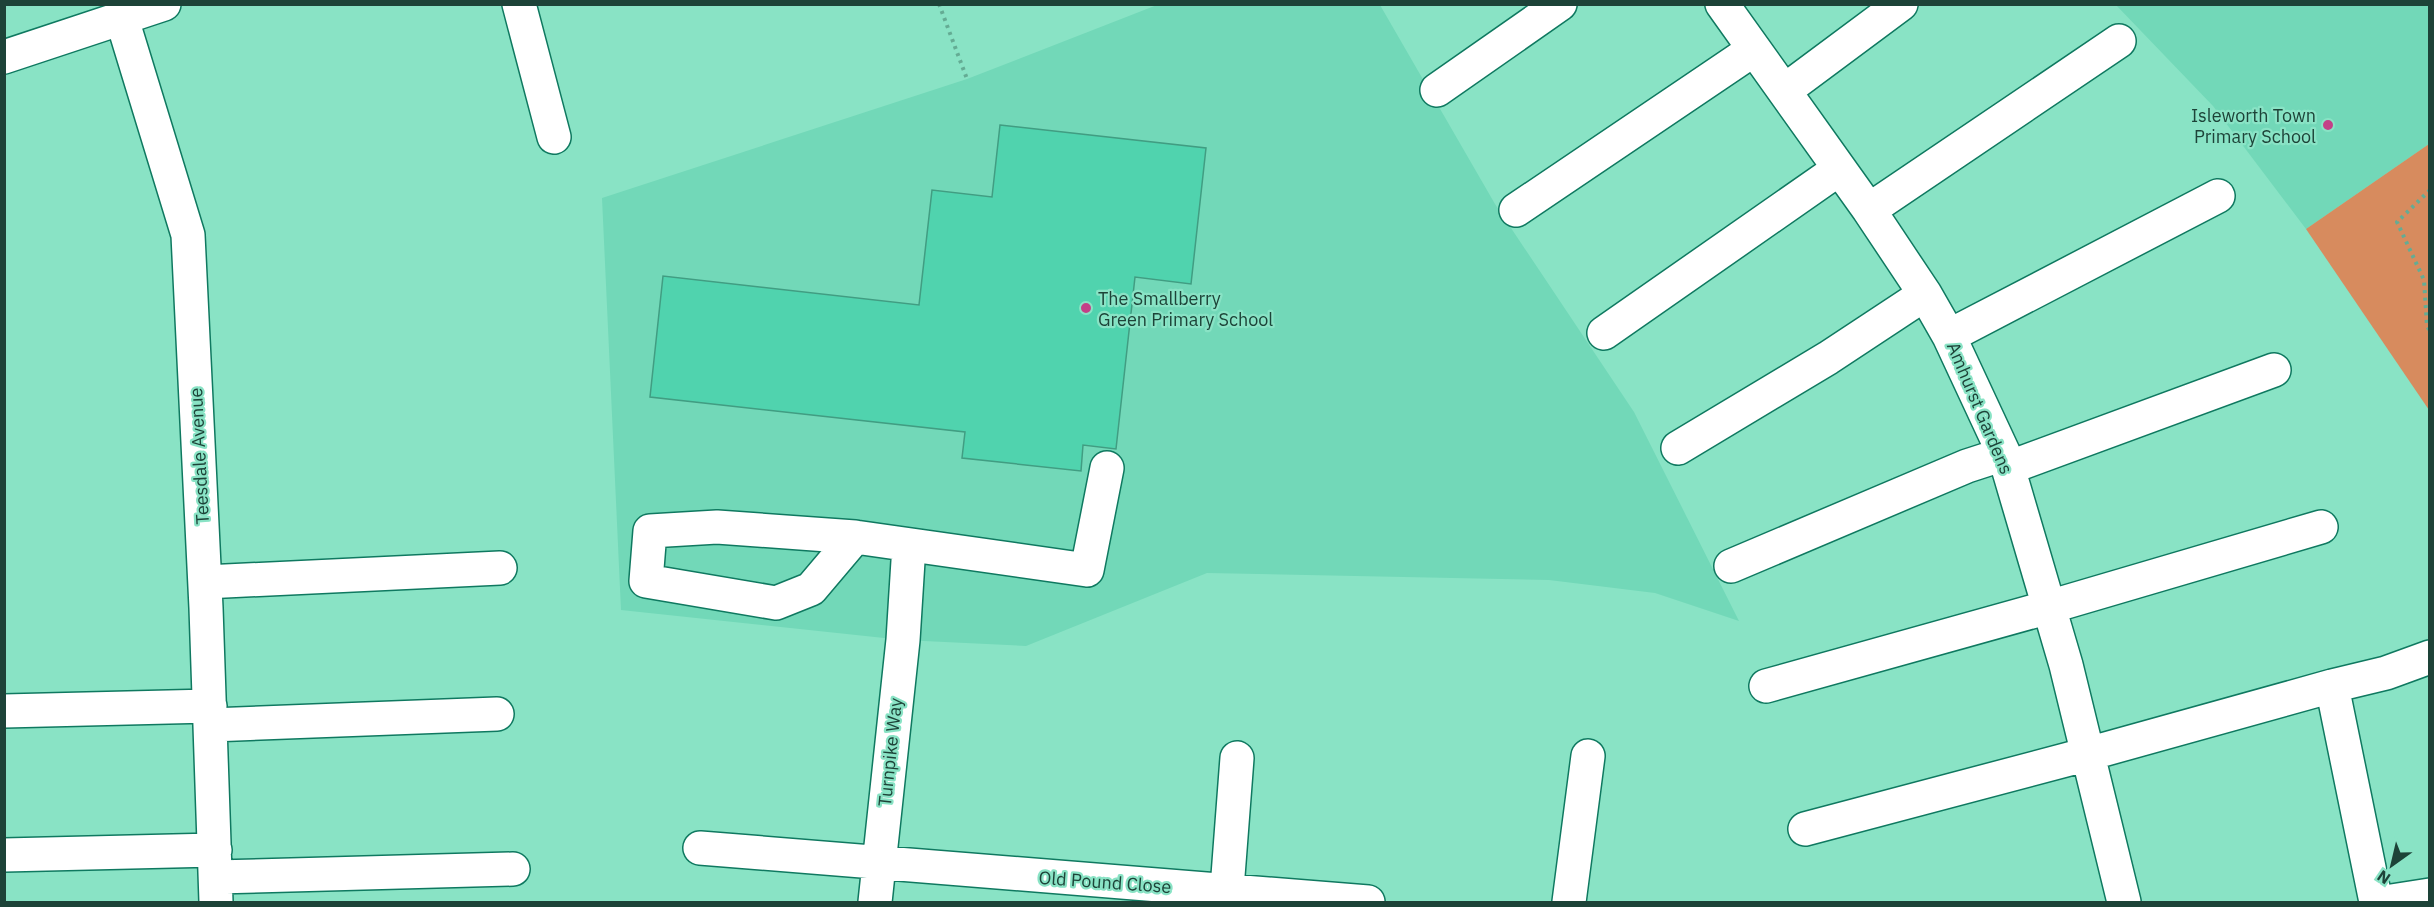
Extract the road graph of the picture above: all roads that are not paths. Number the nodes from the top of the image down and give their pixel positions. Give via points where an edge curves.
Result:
1 (164, 4) edge
2 (519, 4) edge
3 (1560, 4) edge
4 (1722, 4) edge
5 (1901, 4) edge
6 (123, 19) junction
7 (2120, 41) dead end
8 (1753, 50) junction
9 (4, 57) edge
10 (1437, 90) dead end
11 (1784, 91) junction
12 (554, 137) dead end
13 (1839, 169) junction
14 (2218, 196) dead end
15 (1516, 210) dead end
16 (1869, 210) junction
17 (1925, 294) junction
18 (1604, 333) dead end
19 (1949, 336) junction
20 (2274, 369) dead end
21 (1678, 448) dead end
22 (2006, 461) junction
23 (1107, 468) dead end
24 (2321, 527) dead end
25 (855, 537) junction
26 (909, 545) junction
27 (1731, 566) dead end
28 (500, 568) dead end
29 (205, 582) junction
30 (2049, 607) junction
31 (2430, 657) edge
32 (2332, 686) junction
33 (1766, 687) dead end
34 (4, 711) edge
35 (497, 714) dead end
36 (210, 716) junction
37 (2088, 754) junction
38 (1588, 756) dead end
39 (1237, 758) dead end
40 (1805, 829) dead end
41 (700, 848) dead end
42 (4, 855) edge
43 (877, 864) junction
44 (513, 869) dead end
45 (216, 876) edge
46 (2430, 895) edge
47 (1227, 896) edge
48 (875, 903) edge
49 (1368, 903) edge
50 (1569, 903) edge
51 (2124, 903) edge
52 (2376, 903) edge
53 (2385, 903) edge

1 - 6 street
2 - 12 street
3 - 10 street
4 - 8 street, Amhurst Gardens
5 - 11 street
6 - 9 street
6 - 29 street, Teesdale Avenue via 188,235
7 - 16 street
8 - 11 street, Amhurst Gardens
8 - 15 street
11 - 13 street, Amhurst Gardens
13 - 16 street, Amhurst Gardens
13 - 18 street
14 - 19 street
16 - 17 street, Amhurst Gardens
17 - 19 street, Amhurst Gardens
17 - 21 street
19 - 22 street, Amhurst Gardens
20 - 22 street
22 - 27 street via 1967,466
22 - 30 street, Amhurst Gardens
23 - 26 street via 1087,570
24 - 30 street
25 - 25 street via 811,589 776,603 646,581 650,531 717,527
25 - 26 street
26 - 43 street, Turnpike Way via 903,640
28 - 29 street
29 - 36 street, Teesdale Avenue
30 - 33 street
30 - 37 street, Amhurst Gardens
31 - 32 street
32 - 37 street
32 - 52 street
34 - 36 street
35 - 36 street
36 - 45 street, Teesdale Avenue
37 - 40 street
37 - 51 street, Amhurst Gardens
38 - 50 street
39 - 47 street
41 - 43 street
42 - 45 street
43 - 47 street, Old Pound Close
43 - 48 street, Turnpike Way
44 - 45 street
46 - 53 street
47 - 49 street, Old Pound Close

